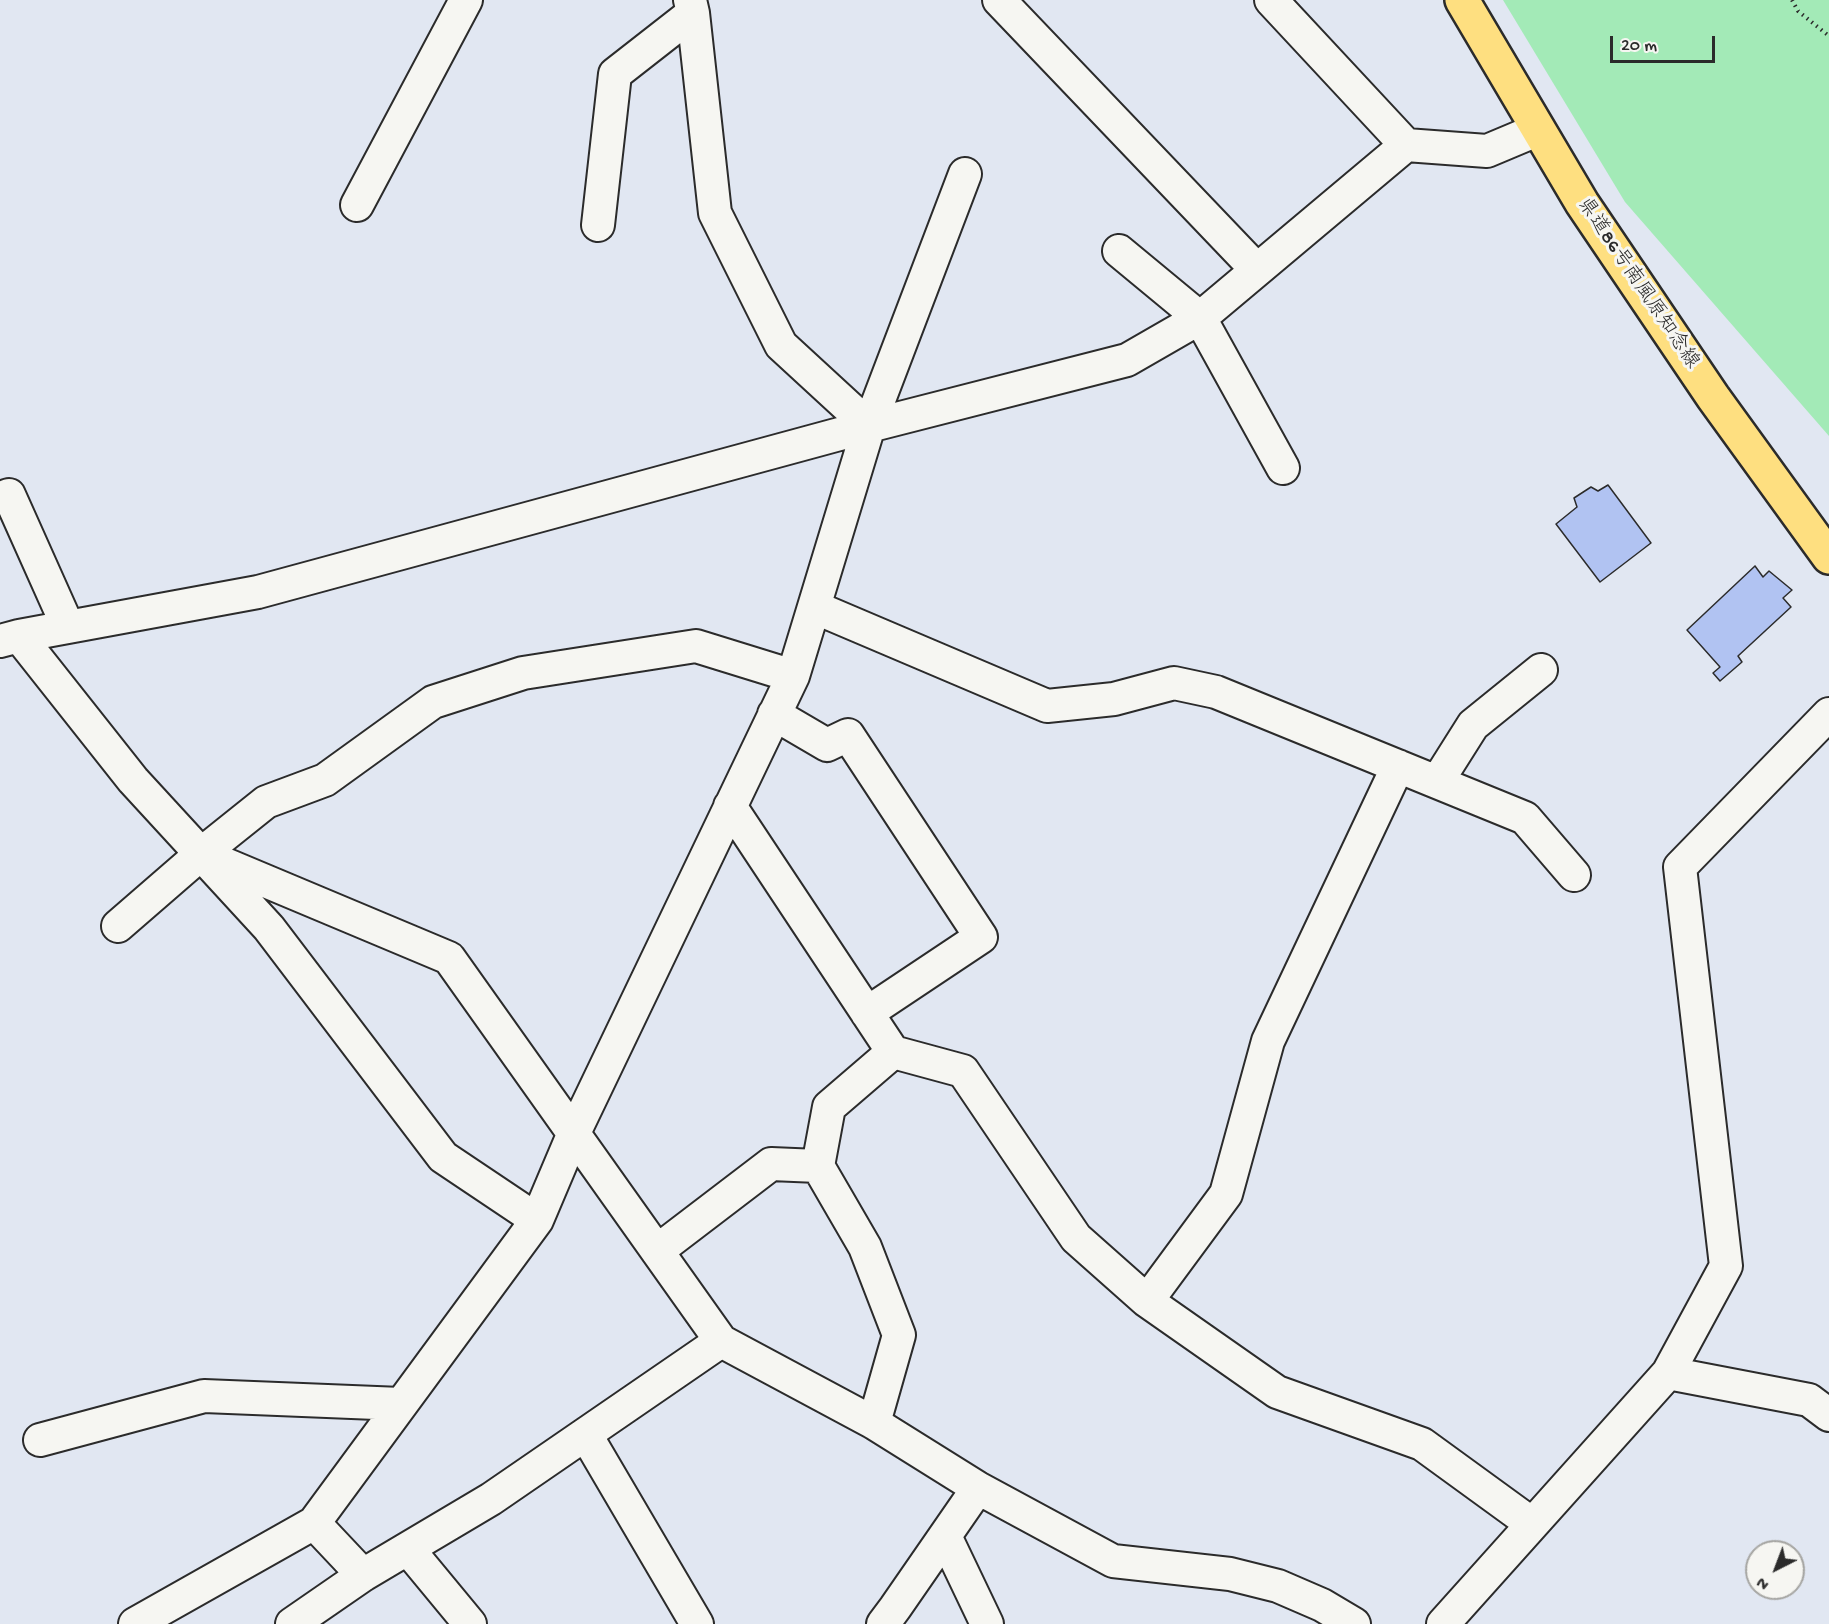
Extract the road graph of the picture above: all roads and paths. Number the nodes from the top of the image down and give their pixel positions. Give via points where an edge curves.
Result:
1 (466, 0) edge
2 (999, 0) edge
3 (1271, 0) edge
4 (1462, 0) edge
5 (1792, 0) edge
6 (692, 6) edge
7 (1829, 36) edge
8 (1537, 130) junction
9 (1406, 145) junction
10 (966, 174) dead end
11 (357, 205) dead end
12 (598, 225) dead end
13 (1119, 251) dead end
14 (1257, 270) junction
15 (1200, 318) junction
16 (869, 426) junction
17 (1283, 468) dead end
18 (0, 498) edge
19 (1829, 557) edge
20 (814, 606) junction
21 (68, 627) junction
22 (9, 639) edge
23 (1540, 670) dead end
24 (793, 676) junction
25 (774, 714) junction
26 (1829, 714) edge
27 (1398, 766) junction
28 (1437, 782) junction
29 (730, 806) junction
30 (201, 854) junction
31 (1574, 875) dead end
32 (118, 926) dead end
33 (867, 1012) junction
34 (893, 1052) junction
35 (573, 1135) junction
36 (818, 1166) junction
37 (537, 1220) junction
38 (657, 1251) junction
39 (1148, 1301) junction
40 (721, 1341) junction
41 (1668, 1373) junction
42 (401, 1404) junction
43 (1829, 1415) edge
44 (874, 1423) junction
45 (586, 1435) junction
46 (40, 1440) dead end
47 (978, 1488) junction
48 (314, 1523) junction
49 (1532, 1524) junction
50 (945, 1536) junction
51 (408, 1549) junction
52 (363, 1575) junction
53 (135, 1624) edge
54 (292, 1624) edge
55 (470, 1624) edge
56 (697, 1624) edge
57 (883, 1624) edge
58 (987, 1624) edge
59 (1354, 1624) edge
60 (1443, 1624) edge

1 - 11 street
2 - 14 street
3 - 9 street
4 - 8 main road, 県道86号南風原知念線
5 - 7 path via 1798,11
6 - 12 street via 615,74
6 - 16 street via 716,213 782,345
8 - 9 street via 1487,151
8 - 19 main road, 県道86号南風原知念線 via 1707,387
9 - 14 street
10 - 16 street
13 - 15 street
14 - 15 street
15 - 16 street via 1126,360
15 - 17 street
16 - 20 street
16 - 21 street via 258,592
18 - 21 street via 9,495
20 - 24 street
20 - 27 street via 1047,706 1114,699 1174,683 1216,692
21 - 22 street
22 - 30 street
23 - 28 street via 1473,725
24 - 25 street
24 - 30 street via 696,646 523,673 433,702 325,780 266,802
25 - 29 street
25 - 33 street via 827,745 848,735 981,937
26 - 41 street via 1680,867 1726,1266
27 - 28 street
27 - 39 street via 1268,1041 1226,1194
28 - 31 street via 1526,818
29 - 33 street
29 - 35 street
30 - 32 street
30 - 35 street via 449,958
30 - 37 street via 269,927 443,1157
33 - 34 street
34 - 36 street via 829,1107
34 - 39 street via 963,1071 1076,1238
35 - 37 street
35 - 38 street
36 - 38 street via 771,1164
36 - 44 street via 865,1247 899,1335
37 - 42 street
38 - 40 street
39 - 49 street via 1277,1392 1422,1443
40 - 44 street
40 - 45 street
41 - 43 street via 1809,1400
41 - 49 street
42 - 46 street via 204,1396
42 - 48 street
44 - 47 street
45 - 51 street
45 - 56 street
47 - 50 street
47 - 59 street via 1113,1562 1230,1574 1278,1586
48 - 52 street
48 - 53 street
49 - 60 street
50 - 57 street
50 - 58 street
51 - 52 street
51 - 55 street
52 - 54 street

